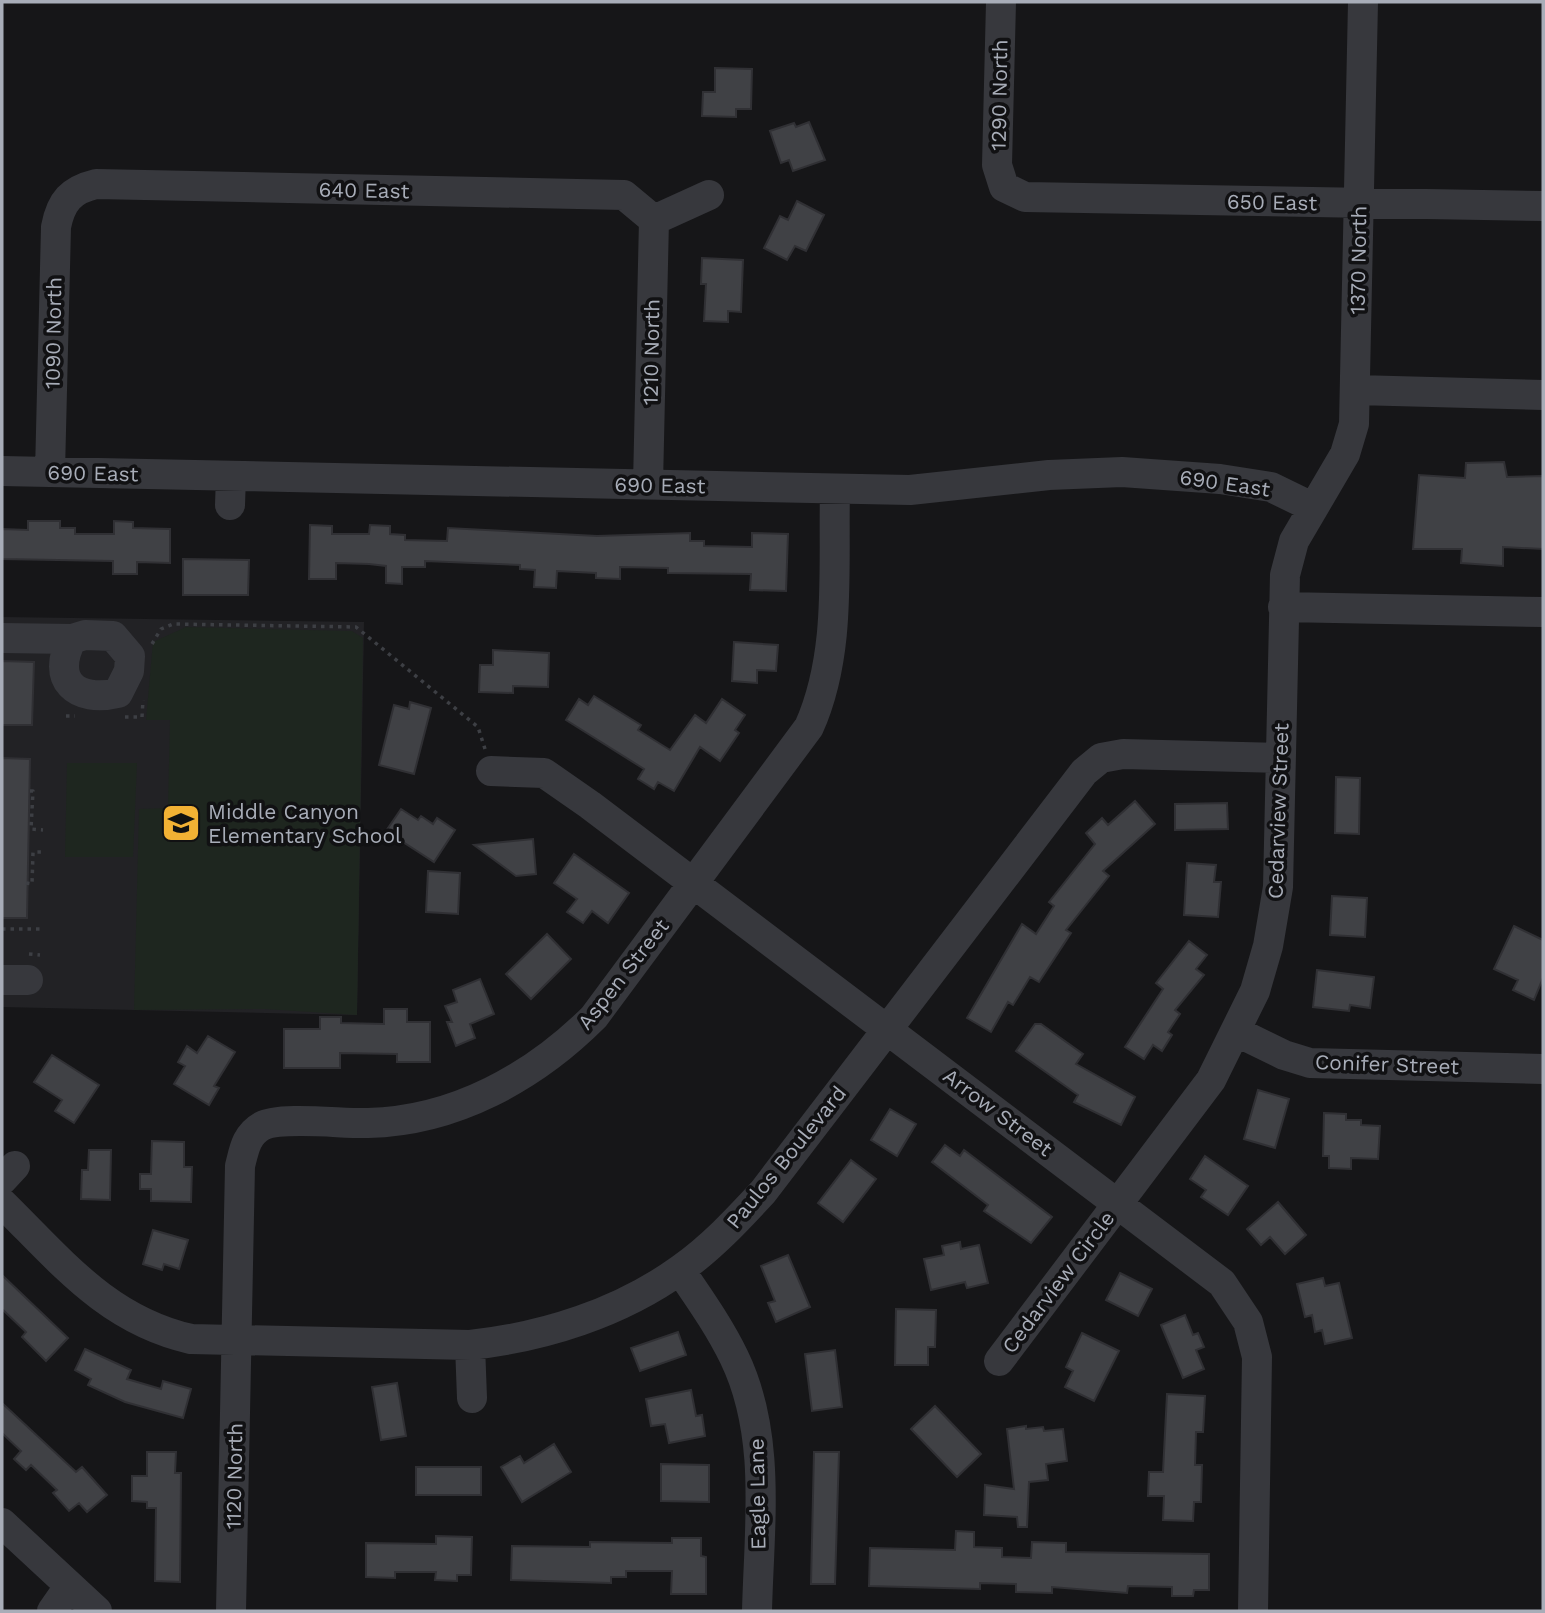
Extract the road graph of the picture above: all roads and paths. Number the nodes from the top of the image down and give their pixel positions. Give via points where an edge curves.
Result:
1 (1001, 2) edge
2 (1363, 2) edge
3 (1004, 187) joint
4 (709, 195) dead end
5 (67, 196) joint
6 (1358, 203) junction
7 (1543, 206) edge
8 (654, 220) junction
9 (1356, 390) junction
10 (1543, 395) edge
11 (2, 471) edge
12 (50, 472) junction
13 (648, 484) junction
14 (835, 489) junction
15 (1312, 507) junction
16 (1283, 607) junction
17 (1543, 612) edge
18 (2, 638) edge
19 (72, 639) dead end
20 (148, 651) dead end
21 (143, 691) dead end
22 (66, 716) dead end
23 (79, 716) dead end
24 (117, 716) dead end
25 (1280, 758) junction
26 (491, 771) joint
27 (30, 791) dead end
28 (43, 830) dead end
29 (42, 852) dead end
30 (26, 883) dead end
31 (694, 883) junction
32 (2, 929) edge
33 (41, 929) dead end
34 (888, 1029) junction
35 (1237, 1032) junction
36 (1543, 1069) edge
37 (2, 1203) edge
38 (1118, 1203) junction
39 (680, 1270) junction
40 (236, 1341) junction
41 (471, 1345) junction
42 (999, 1360) dead end
43 (472, 1398) dead end
44 (2, 1523) edge
45 (60, 1600) edge
46 (97, 1611) edge
47 (231, 1611) edge
48 (757, 1611) edge
49 (1252, 1611) edge

1 - 3 street, 1290 North via 997,165
2 - 6 street, 1370 North
3 - 6 street, 650 East via 1025,197
4 - 8 street
5 - 8 street, 640 East via 96,184 624,195
5 - 12 street, 1090 North via 56,227
6 - 7 street, 650 East
6 - 9 street, 1370 North
8 - 13 street, 1210 North
9 - 10 street
9 - 15 street, 1370 North via 1354,424 1345,454
11 - 12 street, 690 East
12 - 13 street, 690 East via 230,490
13 - 14 street, 690 East
14 - 15 street, 690 East via 911,490 1122,472 1271,487
14 - 31 street, Aspen Street via 831,655 819,706 798,746
15 - 16 street, Cedarview Street via 1294,541
16 - 17 street
16 - 25 street, Cedarview Street
18 - 19 street
20 - 26 path via 161,629 173,624 356,627 478,727
21 - 24 path via 142,717
22 - 23 path
25 - 34 street, Paulos Boulevard via 1123,754 1101,758 1084,772
25 - 35 street, Cedarview Street via 1278,887 1268,946
26 - 31 street, Arrow Street via 544,773
27 - 28 path via 32,829
29 - 30 path via 33,852 32,884
31 - 34 street, Arrow Street
31 - 40 street, Aspen Street via 593,1017 552,1055 512,1081 479,1098 425,1115 370,1123 262,1126 246,1142 240,1166
32 - 33 path
34 - 38 street, Arrow Street
34 - 39 street, Paulos Boulevard via 763,1192 723,1235
35 - 36 street, Conifer Street via 1310,1063
35 - 38 street, Cedarview Street via 1211,1080
37 - 40 street, Paulos Boulevard via 84,1283 124,1314 171,1334
38 - 42 street, Cedarview Circle
38 - 49 street, Arrow Street via 1222,1283 1241,1308 1254,1339 1258,1376
39 - 41 street, Paulos Boulevard via 626,1301 568,1325 508,1341
39 - 48 street, Eagle Lane via 734,1357 755,1421 760,1466
40 - 41 street, Paulos Boulevard
40 - 47 street, 1120 North
41 - 43 street
44 - 45 street
45 - 46 street

